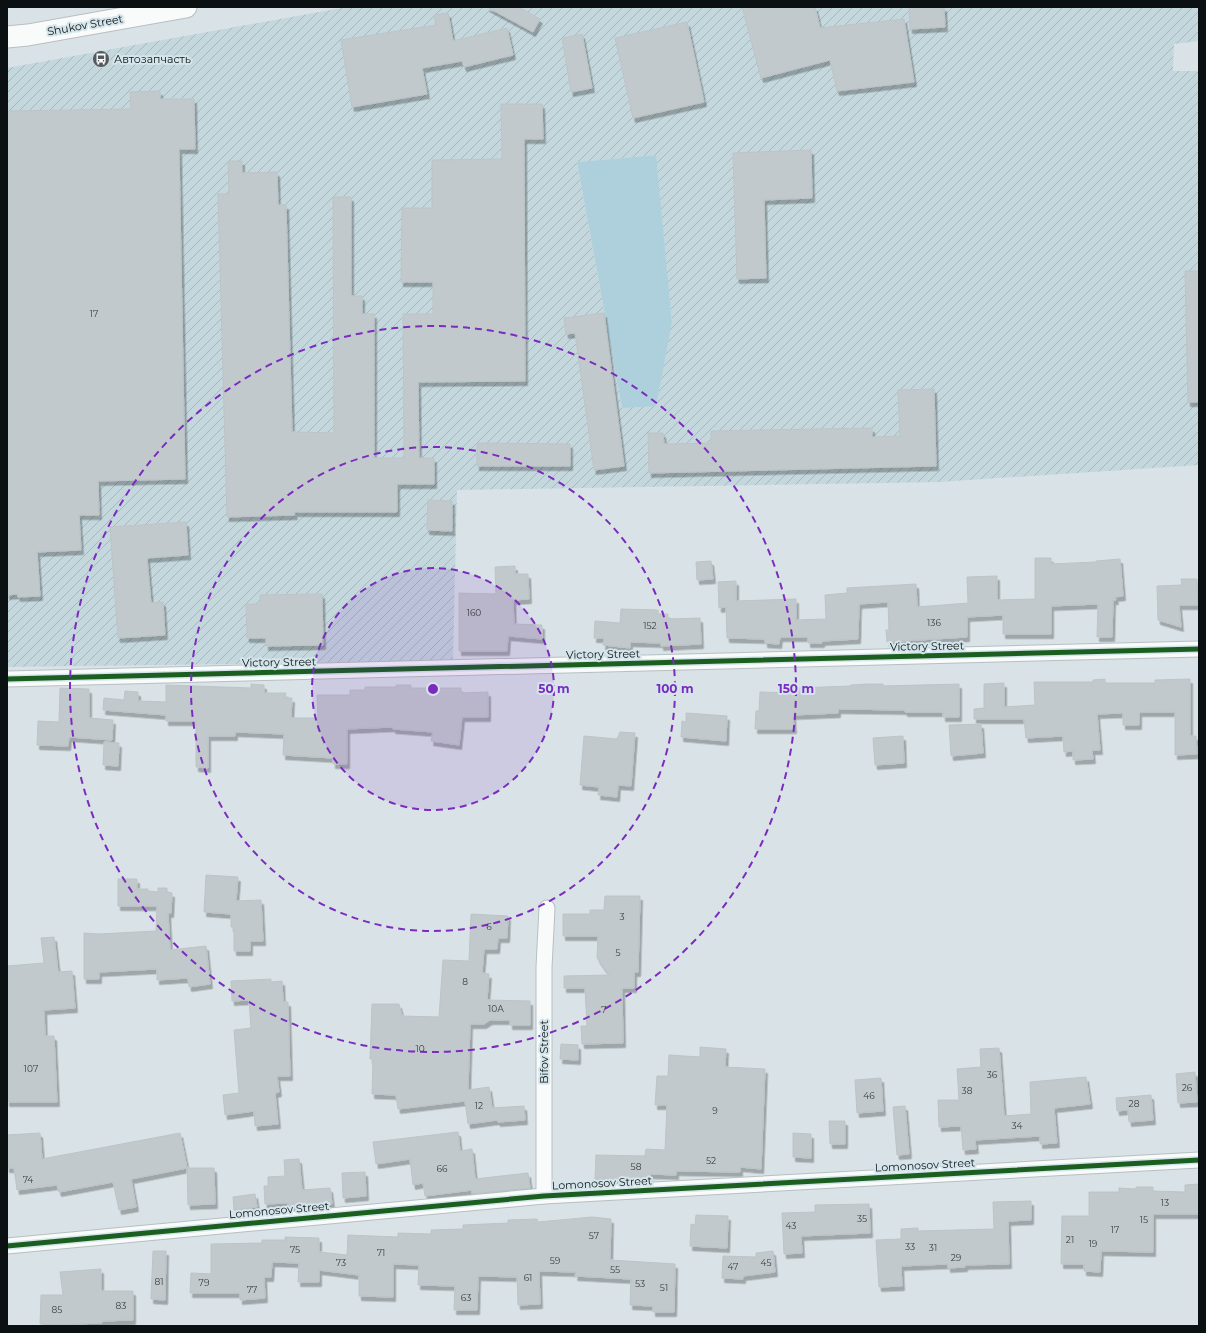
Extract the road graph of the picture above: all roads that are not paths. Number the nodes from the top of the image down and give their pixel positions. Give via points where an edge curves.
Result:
1 (186, 7) edge
2 (7, 37) edge
3 (1199, 649) edge
4 (7, 679) edge
5 (547, 908) dead end
6 (1199, 1160) edge
7 (544, 1196) junction
8 (7, 1246) edge

1 - 2 main road, Shukov Street via 28,36
3 - 4 street, Victory Street
5 - 7 street, Bifov Street via 544,967
6 - 7 street, Lomonosov Street
7 - 8 street, Lomonosov Street

